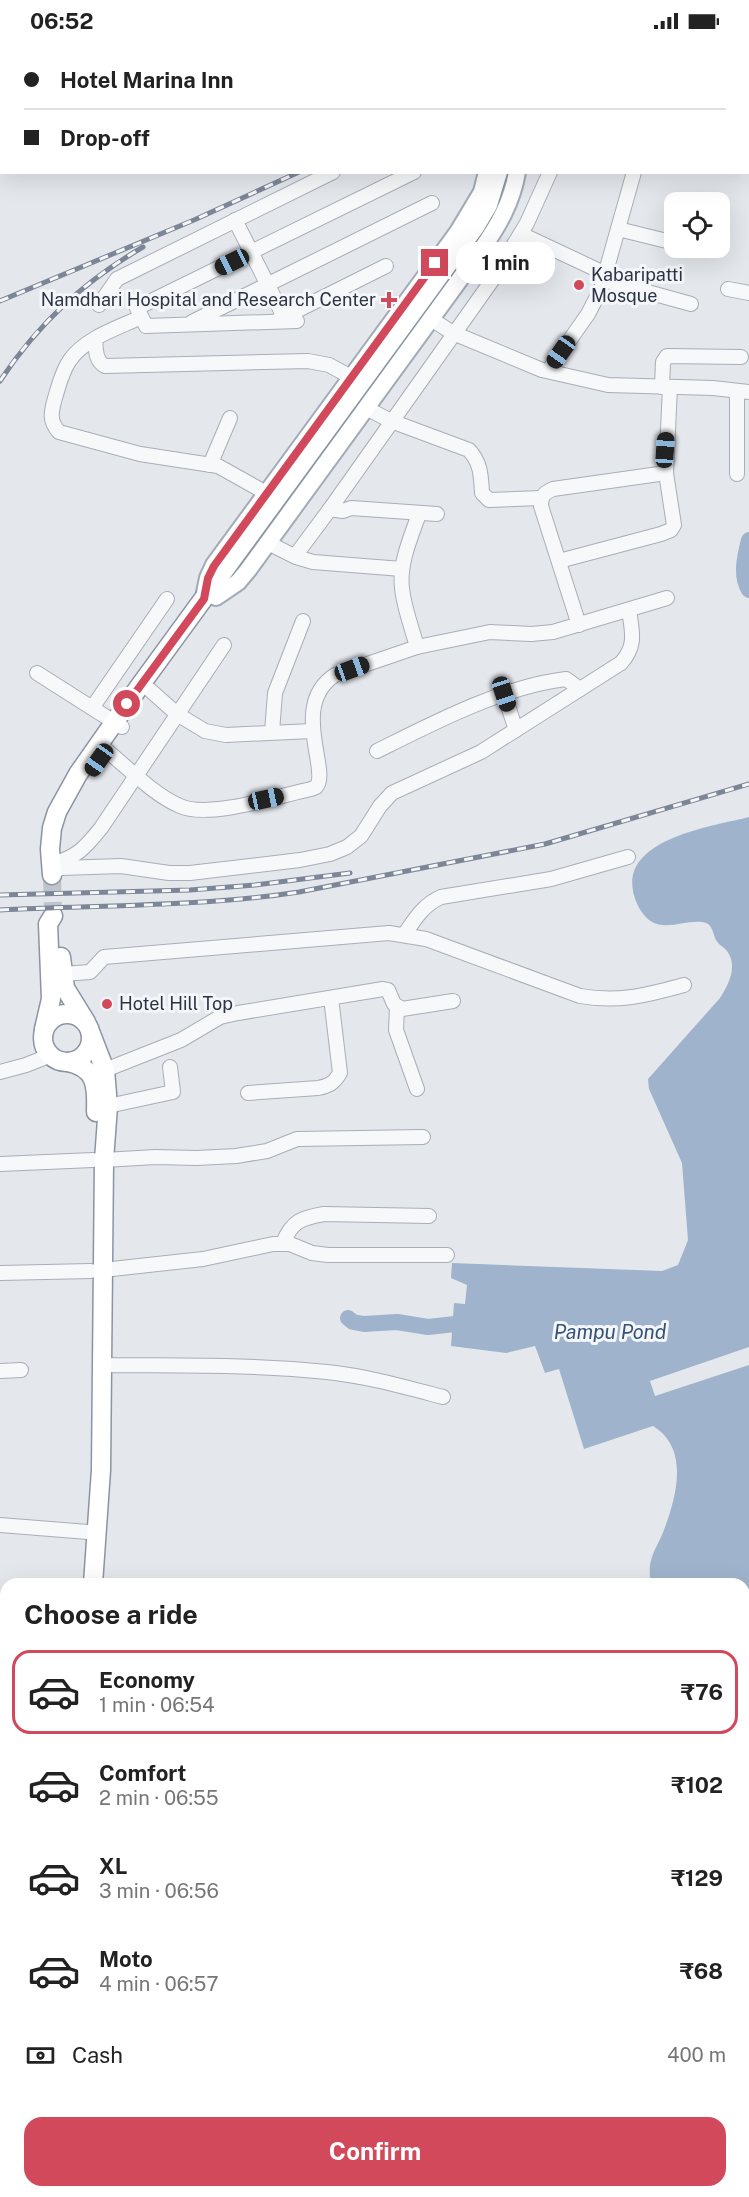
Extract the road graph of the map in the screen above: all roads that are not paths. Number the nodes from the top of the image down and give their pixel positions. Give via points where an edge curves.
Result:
1 (329, 174) edge
2 (410, 174) edge
3 (486, 174) edge
4 (497, 174) edge
5 (506, 174) edge
6 (516, 174) edge
7 (549, 174) edge
8 (633, 174) edge
9 (432, 203) dead end
10 (235, 220) junction
11 (618, 229) junction
12 (521, 234) junction
13 (664, 240) edge
14 (251, 252) junction
15 (386, 266) dead end
16 (605, 277) junction
17 (268, 284) junction
18 (728, 289) dead end
19 (749, 293) edge
20 (691, 304) dead end
21 (99, 305) dead end
22 (141, 317) junction
23 (431, 319) junction
24 (285, 320) junction
25 (186, 325) junction
26 (453, 333) junction
27 (95, 339) junction
28 (741, 357) dead end
29 (548, 371) junction
30 (351, 377) junction
31 (666, 387) junction
32 (743, 391) edge
33 (366, 408) junction
34 (230, 418) dead end
35 (391, 421) junction
36 (210, 465) junction
37 (666, 473) junction
38 (737, 474) dead end
39 (268, 494) junction
40 (541, 498) junction
41 (330, 508) junction
42 (419, 514) junction
43 (437, 514) dead end
44 (268, 543) junction
45 (295, 556) junction
46 (559, 561) junction
47 (235, 564) junction
48 (402, 569) junction
49 (667, 598) dead end
50 (166, 599) dead end
51 (206, 604) junction
52 (629, 610) junction
53 (303, 621) dead end
54 (579, 625) junction
55 (224, 645) dead end
56 (417, 647) junction
57 (37, 673) dead end
58 (580, 689) junction
59 (150, 690) junction
60 (504, 694) junction
61 (92, 708) junction
62 (177, 714) junction
63 (118, 725) junction
64 (516, 730) junction
65 (312, 731) junction
66 (272, 732) junction
67 (106, 750) junction
68 (378, 751) dead end
69 (137, 776) junction
70 (52, 828) junction
71 (628, 856) dead end
72 (51, 870) junction
73 (404, 935) junction
74 (63, 974) junction
75 (684, 985) dead end
76 (331, 998) junction
77 (453, 1001) dead end
78 (397, 1007) junction
79 (89, 1029) junction
80 (44, 1033) junction
81 (59, 1059) junction
82 (170, 1067) dead end
83 (105, 1070) junction
84 (1, 1072) edge
85 (417, 1089) dead end
86 (248, 1093) dead end
87 (108, 1106) junction
88 (423, 1137) dead end
89 (99, 1160) junction
90 (0, 1164) edge
91 (429, 1216) dead end
92 (283, 1243) junction
93 (447, 1255) dead end
94 (97, 1270) junction
95 (0, 1273) edge
96 (102, 1365) junction
97 (21, 1370) dead end
98 (0, 1371) edge
99 (443, 1397) dead end
100 (0, 1525) edge
101 (88, 1532) junction
102 (84, 1578) edge
103 (93, 1578) edge

1 - 10 street
2 - 14 street
3 - 30 main road via 470,215
4 - 47 highway via 488,205 475,227
5 - 47 highway via 497,207 480,234
6 - 23 main road via 509,203 495,229
7 - 12 street
8 - 11 street
9 - 17 street
10 - 14 street
10 - 21 street via 117,279
11 - 13 street
11 - 16 street
12 - 16 street
12 - 26 street
14 - 17 street
14 - 22 street via 137,308
15 - 24 street
16 - 20 street
16 - 29 street via 588,314
17 - 24 street
17 - 25 street
18 - 19 street
22 - 25 street via 146,326
22 - 27 street
23 - 26 street
23 - 33 main road
24 - 25 street
26 - 29 street
26 - 35 street via 442,354
27 - 30 street via 97,358 105,366 308,361 328,365
27 - 36 street via 78,350 63,372 51,418 59,432 140,454
28 - 31 street via 667,356 663,362
29 - 31 street via 608,385
30 - 39 main road
31 - 32 street
31 - 37 street
32 - 38 street
33 - 35 street
33 - 44 main road
34 - 36 street
35 - 40 street via 469,450 477,458 483,493 489,500
35 - 41 street
36 - 39 street
37 - 40 street via 553,489
37 - 46 street via 675,519 670,530
39 - 51 main road via 214,566 208,578
40 - 46 street
41 - 42 street
41 - 45 street
42 - 43 street
42 - 48 street
44 - 45 street
44 - 51 main road via 238,582
45 - 48 street via 331,565
46 - 54 street
47 - 51 highway
48 - 56 street via 402,587
49 - 52 street
50 - 61 street
51 - 59 highway
51 - 63 highway
52 - 54 street
52 - 58 street via 633,638 630,653
53 - 66 street via 275,693
54 - 56 street via 531,634 490,632
55 - 62 street
56 - 65 street via 326,681 317,699
57 - 61 street
58 - 60 street via 566,679
58 - 64 street
59 - 62 street
59 - 63 highway
60 - 64 street
60 - 68 street
61 - 63 street
62 - 66 street via 205,730 226,735
62 - 69 street
63 - 67 highway
63 - 70 highway via 78,774
64 - 72 street via 455,766 392,793 361,836 347,848 330,854 190,873 121,866
65 - 66 street
65 - 69 street via 321,779 311,789 198,811 179,806
67 - 69 street
67 - 70 highway
69 - 72 street via 86,847
70 - 72 highway
71 - 73 street via 551,879 441,897 423,908
73 - 74 street via 356,935 104,957 90,972
73 - 75 street via 426,939 580,996 602,1000 643,996
74 - 79 highway via 65,988
74 - 80 highway via 53,914 48,924 51,1005
76 - 78 street via 383,989 388,990
76 - 83 street via 220,1017 181,1040
76 - 86 street via 340,1073 336,1080 318,1088
77 - 78 street
78 - 85 street via 396,1030
79 - 80 highway via 83,1019 59,1015 49,1022
79 - 81 highway via 88,1051 79,1059
79 - 83 highway
80 - 81 highway via 44,1045
81 - 84 street
81 - 89 highway via 86,1068 95,1085
82 - 87 street via 173,1092
83 - 87 highway
87 - 89 highway
88 - 89 street via 297,1139 267,1151 236,1156
89 - 90 street
89 - 94 highway
91 - 92 street via 309,1216 288,1230
92 - 93 street via 328,1255
92 - 94 street via 203,1259
94 - 95 street
94 - 96 highway
94 - 101 highway
96 - 99 street via 328,1372
96 - 103 highway via 101,1470
97 - 98 street
100 - 101 street
101 - 102 highway

